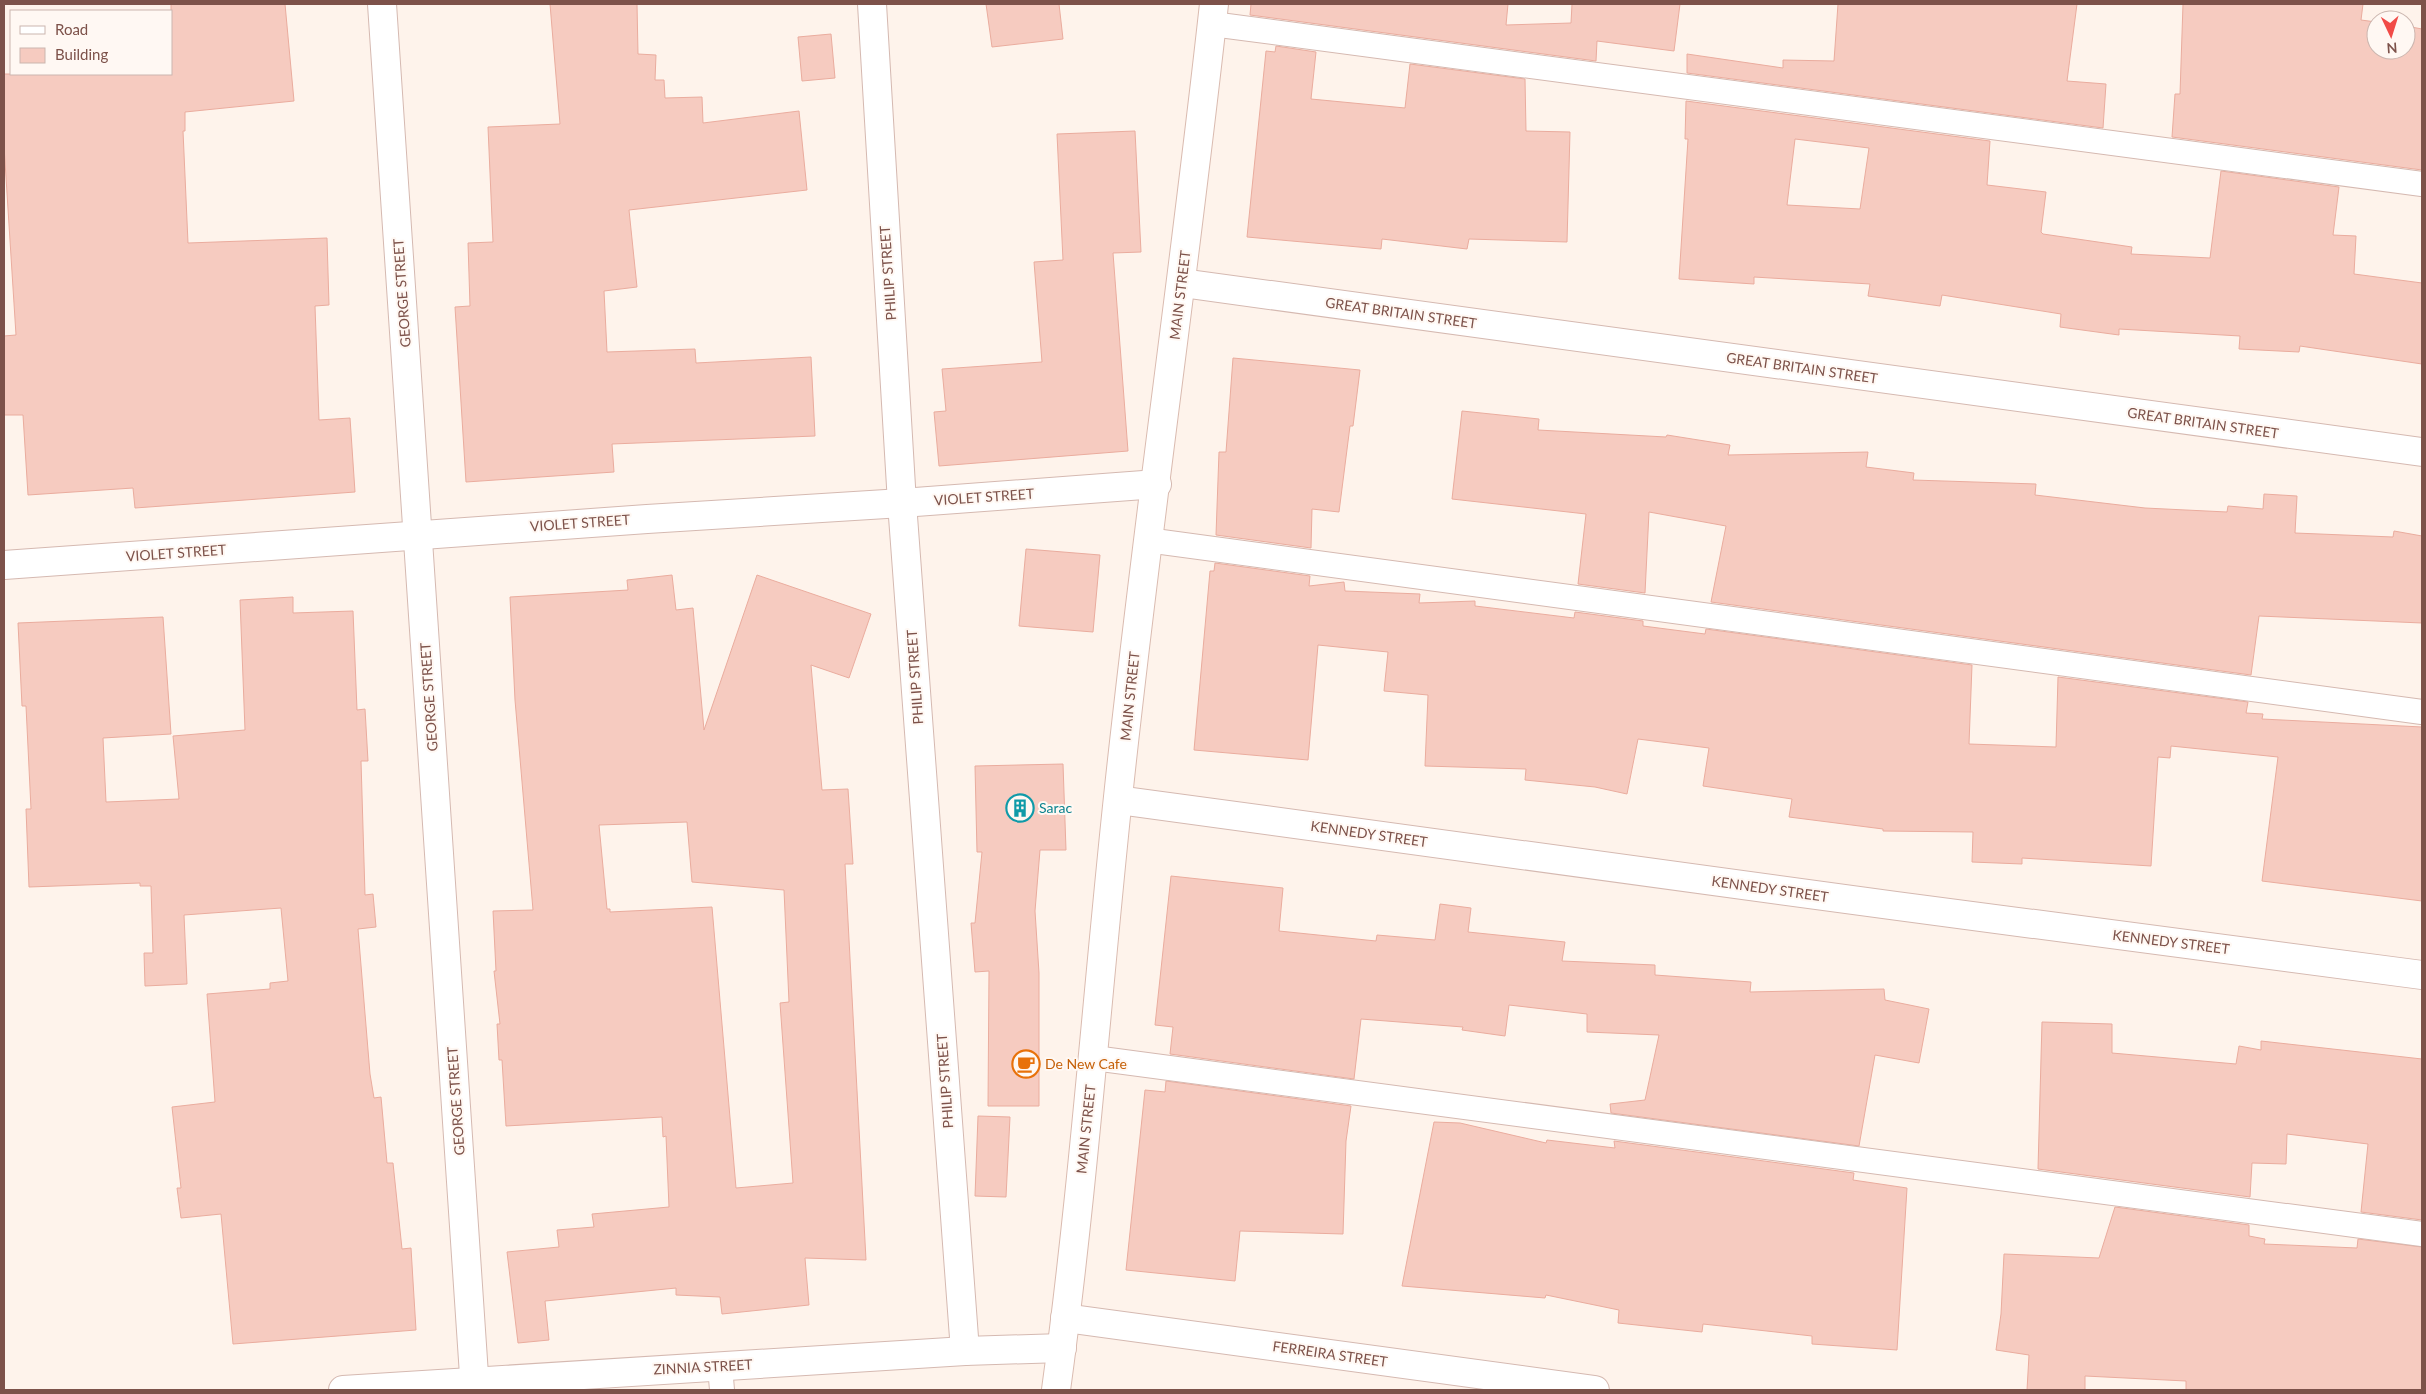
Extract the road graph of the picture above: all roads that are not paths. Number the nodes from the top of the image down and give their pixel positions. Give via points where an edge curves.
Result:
1 (382, 4) edge
2 (872, 4) edge
3 (1213, 14) edge
4 (2422, 184) edge
5 (1182, 282) junction
6 (2422, 452) edge
7 (1156, 484) junction
8 (902, 503) junction
9 (419, 535) junction
10 (1147, 540) junction
11 (4, 565) edge
12 (2422, 712) edge
13 (1118, 800) junction
14 (2422, 975) edge
15 (1094, 1058) junction
16 (2422, 1234) edge
17 (1065, 1318) junction
18 (1062, 1348) junction
19 (965, 1351) junction
20 (721, 1378) edge
21 (474, 1385) edge
22 (343, 1390) edge
23 (1056, 1390) edge
24 (1594, 1390) edge

1 - 9 street, GEORGE STREET
2 - 8 street, PHILIP STREET
3 - 4 lane
3 - 5 street, MAIN STREET
5 - 6 street, GREAT BRITAIN STREET
5 - 7 street, MAIN STREET
7 - 8 street, VIOLET STREET
7 - 10 street, MAIN STREET
8 - 9 street, VIOLET STREET
8 - 19 street, PHILIP STREET
9 - 11 street, VIOLET STREET
9 - 21 street, GEORGE STREET
10 - 12 lane
10 - 13 street, MAIN STREET
13 - 14 street, KENNEDY STREET
13 - 15 street, MAIN STREET
15 - 16 lane
15 - 17 street, MAIN STREET
17 - 18 street, MAIN STREET
17 - 24 street, FERREIRA STREET
18 - 19 street, ZINNIA STREET
18 - 23 street, MAIN STREET
19 - 20 street, ZINNIA STREET
20 - 21 street, ZINNIA STREET
21 - 22 street, ZINNIA STREET

